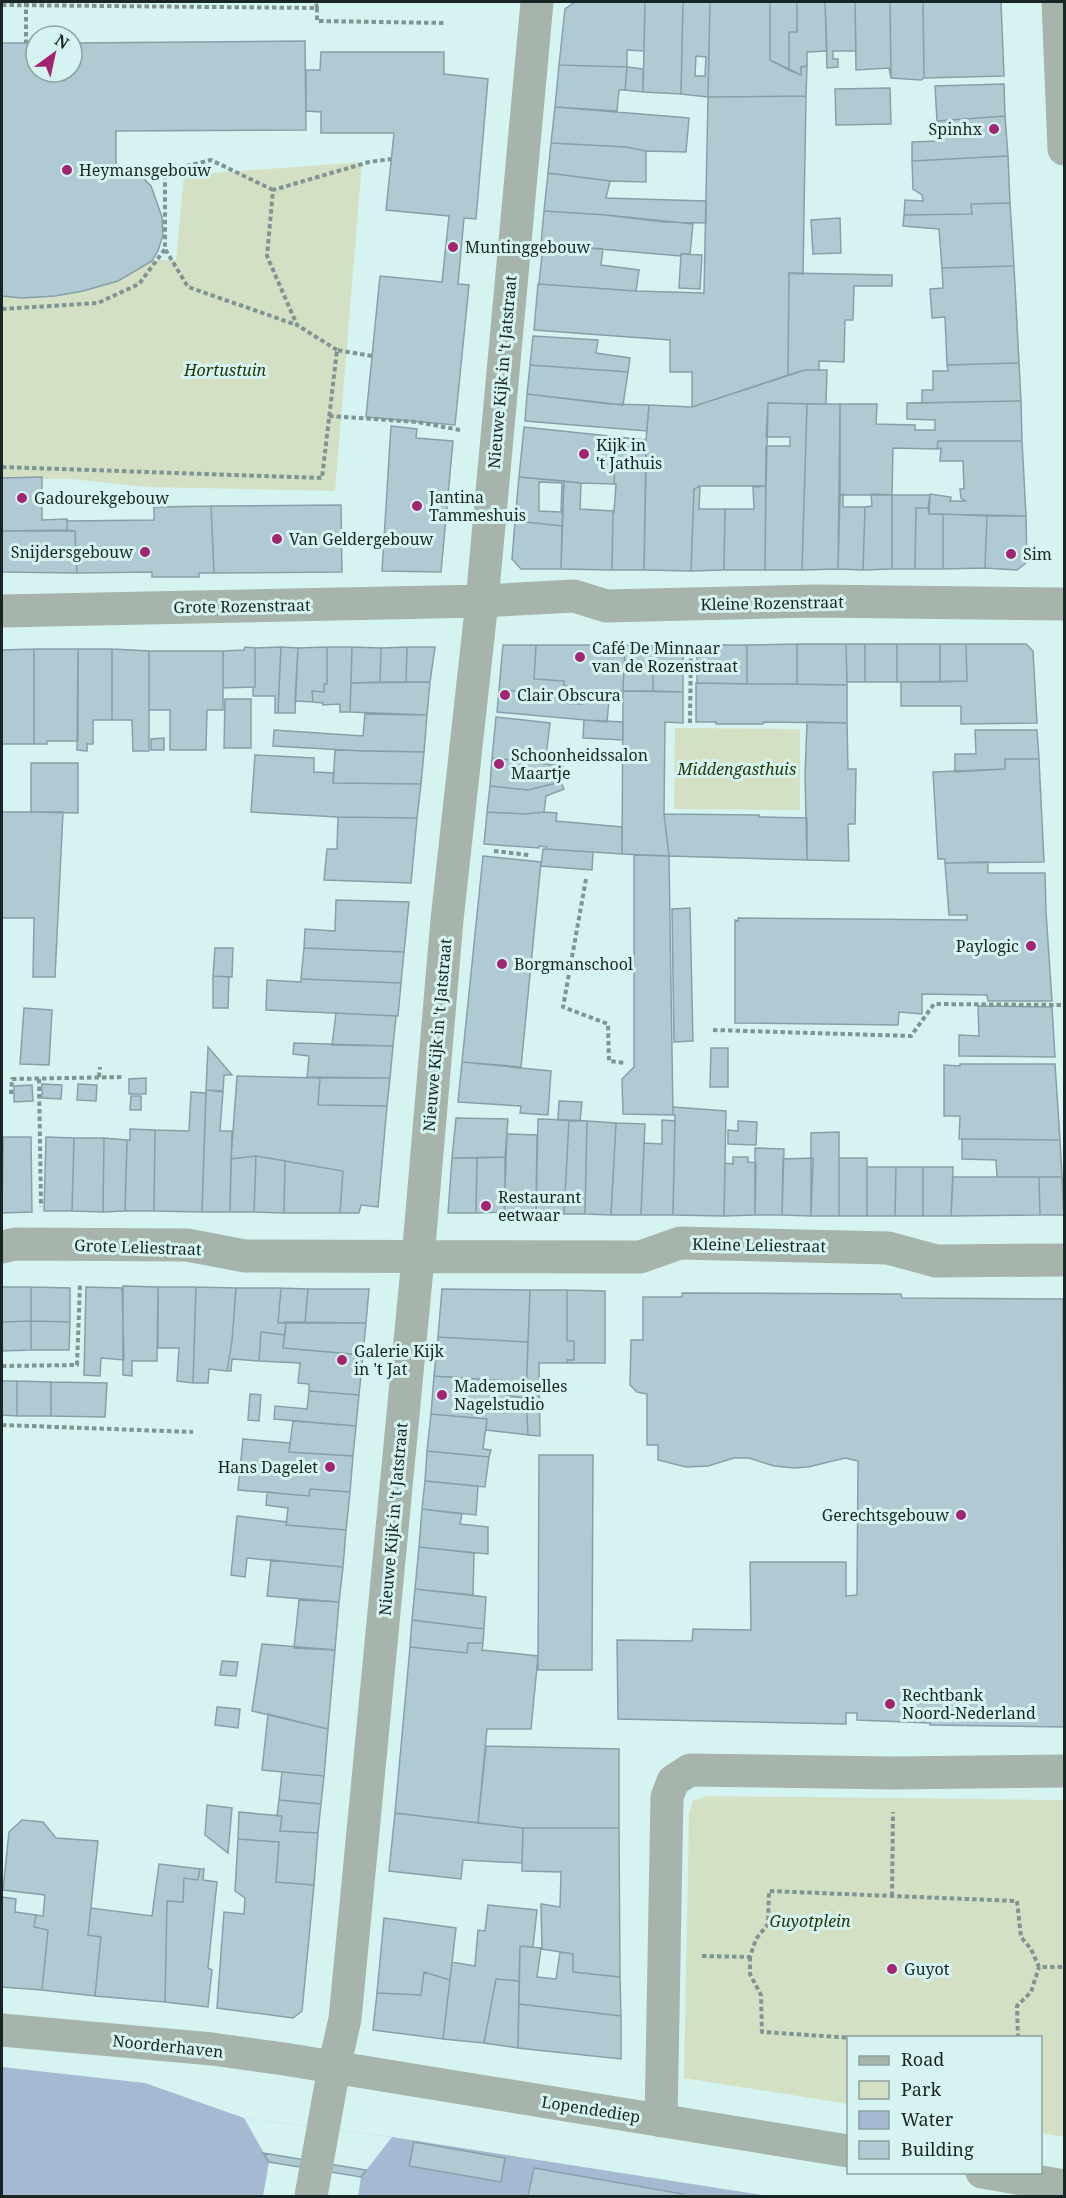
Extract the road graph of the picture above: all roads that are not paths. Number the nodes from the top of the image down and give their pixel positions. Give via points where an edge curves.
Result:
1 (537, 2) edge
2 (1058, 2) edge
3 (1065, 149) edge
4 (482, 601) junction
5 (1065, 604) edge
6 (2, 610) edge
7 (2, 1247) edge
8 (418, 1258) junction
9 (1065, 1260) edge
10 (1065, 1771) edge
11 (2, 2030) edge
12 (334, 2068) junction
13 (661, 2121) junction
14 (847, 2151) edge
15 (994, 2174) edge
16 (1065, 2186) edge
17 (311, 2196) edge

1 - 4 street, Nieuwe Kijk in 't Jatstraat
2 - 3 street
4 - 5 street, Kleine Rozenstraat via 574,596 606,606 815,601
4 - 6 street, Grote Rozenstraat
4 - 8 street, Nieuwe Kijk in 't Jatstraat via 447,920
7 - 8 street, Grote Leliestraat via 187,1245 245,1256
8 - 9 street, Kleine Leliestraat via 640,1257 680,1243 888,1248 936,1262
8 - 12 street, Nieuwe Kijk in 't Jatstraat via 345,2019
10 - 13 street via 690,1770 673,1781 667,1797
11 - 12 street, Noorderhaven via 212,2049
12 - 13 street, Lopendediep
12 - 17 street, Nieuwe Kijk in 't Jatstraat
13 - 14 street, Lopendediep
15 - 16 street

